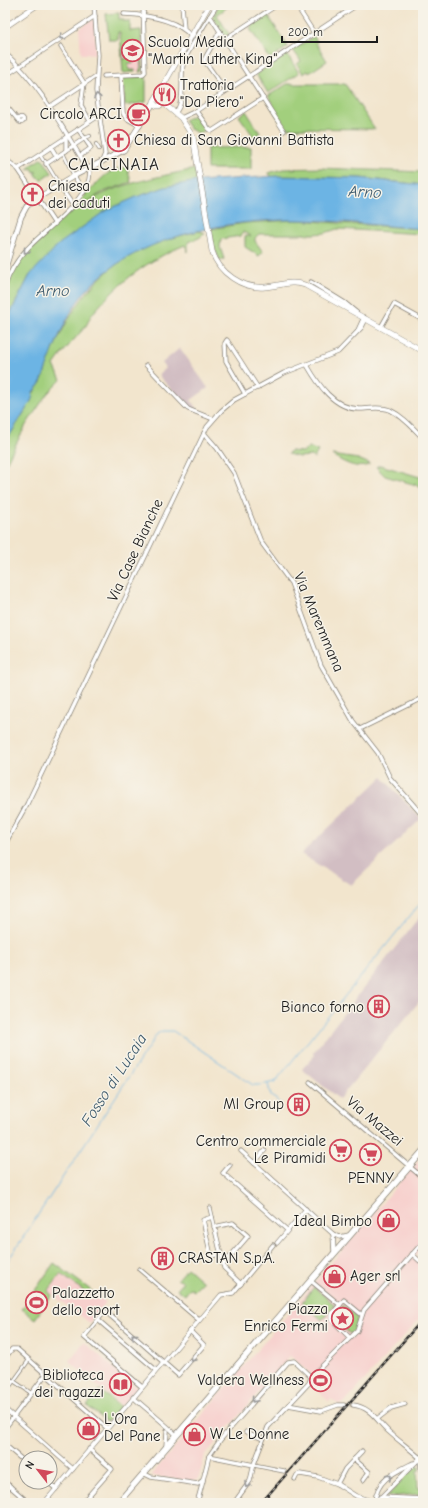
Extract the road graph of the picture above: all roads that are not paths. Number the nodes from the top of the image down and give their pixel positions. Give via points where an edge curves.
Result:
1 (37, 5) edge
2 (94, 5) edge
3 (143, 5) edge
4 (182, 5) edge
5 (208, 5) edge
6 (217, 5) edge
7 (277, 5) edge
8 (296, 5) edge
9 (357, 5) edge
10 (124, 14) dead end
11 (143, 15) junction
12 (95, 16) junction
13 (210, 16) junction
14 (5, 27) edge
15 (184, 29) junction
16 (220, 31) junction
17 (314, 33) junction
18 (191, 36) junction
19 (225, 39) junction
20 (62, 46) dead end
21 (5, 53) edge
22 (20, 66) junction
23 (5, 76) edge
24 (96, 76) junction
25 (104, 76) joint
26 (121, 76) junction
27 (249, 76) junction
28 (84, 85) junction
29 (226, 92) junction
30 (263, 98) junction
31 (158, 102) junction
32 (49, 107) junction
33 (5, 108) edge
34 (173, 111) junction
35 (196, 111) junction
36 (100, 115) junction
37 (181, 118) junction
38 (18, 120) dead end
39 (90, 121) junction
40 (140, 126) junction
41 (78, 128) junction
42 (284, 131) dead end
43 (67, 136) junction
44 (90, 136) dead end
45 (85, 138) junction
46 (96, 144) dead end
47 (74, 146) junction
48 (51, 147) junction
49 (91, 148) junction
50 (104, 148) junction
51 (99, 149) dead end
52 (64, 152) junction
53 (94, 152) dead end
54 (121, 152) junction
55 (40, 155) junction
56 (80, 156) junction
57 (57, 157) junction
58 (102, 161) junction
59 (6, 162) edge
60 (45, 162) junction
61 (88, 168) junction
62 (18, 170) junction
63 (74, 176) junction
64 (61, 188) junction
65 (84, 192) junction
66 (37, 197) junction
67 (72, 204) junction
68 (55, 224) junction
69 (5, 269) edge
70 (311, 282) dead end
71 (5, 286) edge
72 (358, 314) junction
73 (365, 318) junction
74 (423, 320) edge
75 (374, 323) junction
76 (362, 327) junction
77 (381, 327) junction
78 (356, 333) junction
79 (423, 351) edge
80 (146, 365) dead end
81 (307, 365) junction
82 (258, 388) junction
83 (245, 394) junction
84 (213, 419) junction
85 (204, 433) junction
86 (423, 438) edge
87 (423, 698) edge
88 (360, 729) junction
89 (423, 816) edge
90 (5, 844) edge
91 (310, 1082) dead end
92 (265, 1150) dead end
93 (241, 1151) dead end
94 (423, 1151) edge
95 (254, 1163) junction
96 (230, 1165) dead end
97 (410, 1166) junction
98 (423, 1178) edge
99 (210, 1208) dead end
100 (306, 1209) junction
101 (212, 1218) junction
102 (214, 1227) junction
103 (287, 1230) junction
104 (333, 1234) junction
105 (351, 1235) junction
106 (340, 1237) junction
107 (334, 1239) junction
108 (423, 1242) edge
109 (277, 1243) dead end
110 (343, 1244) junction
111 (273, 1245) dead end
112 (220, 1254) junction
113 (334, 1254) junction
114 (412, 1254) junction
115 (423, 1264) edge
116 (223, 1265) junction
117 (139, 1269) dead end
118 (311, 1281) junction
119 (241, 1284) junction
120 (340, 1305) junction
121 (362, 1315) junction
122 (98, 1320) junction
123 (199, 1320) junction
124 (190, 1331) junction
125 (350, 1338) junction
126 (5, 1358) edge
127 (31, 1361) junction
128 (164, 1362) junction
129 (156, 1370) junction
130 (46, 1374) junction
131 (5, 1375) edge
132 (311, 1377) junction
133 (14, 1381) junction
134 (142, 1387) junction
135 (5, 1393) edge
136 (31, 1393) junction
137 (132, 1397) junction
138 (405, 1404) dead end
139 (288, 1405) junction
140 (344, 1405) tunnel mouth
141 (353, 1406) tunnel mouth
142 (5, 1409) edge
143 (13, 1416) junction
144 (377, 1419) junction
145 (163, 1424) junction
146 (5, 1428) edge
147 (107, 1428) junction
148 (172, 1429) junction
149 (182, 1429) junction
150 (167, 1431) junction
151 (246, 1432) dead end
152 (176, 1436) junction
153 (263, 1439) junction
154 (5, 1445) edge
155 (89, 1449) junction
156 (165, 1449) junction
157 (362, 1451) dead end
158 (18, 1456) edge
159 (209, 1456) junction
160 (422, 1457) edge
161 (354, 1459) junction
162 (416, 1462) junction
163 (254, 1464) junction
164 (73, 1469) junction
165 (284, 1471) dead end
166 (143, 1473) junction
167 (295, 1479) dead end
168 (203, 1480) junction
169 (363, 1480) dead end
170 (5, 1482) edge
171 (337, 1484) junction
172 (10, 1486) junction
173 (58, 1487) edge
174 (423, 1488) edge
175 (55, 1490) edge
176 (5, 1492) edge
177 (380, 1497) junction
178 (423, 1499) edge
179 (29, 1503) edge
180 (44, 1503) edge
181 (82, 1503) edge
182 (118, 1503) edge
183 (197, 1503) edge
184 (234, 1503) edge
185 (374, 1503) edge

1 - 14 main road
2 - 12 street
3 - 11 street
4 - 15 street
5 - 18 main road
6 - 13 street
7 - 19 street
8 - 17 street
9 - 17 street
10 - 11 street
11 - 15 street
11 - 26 street via 145,72
12 -> 22 street
12 - 24 street via 98,54
13 - 16 street
13 - 34 street via 184,62 181,99 179,107
15 - 18 street
16 - 19 street
16 - 29 street via 204,60
17 - 27 street
18 - 31 main road via 162,87
19 - 27 street
20 - 28 street
21 - 22 street
22 - 23 street
22 - 32 street
24 - 25 street
24 - 28 street
36 -> 24 street
25 - 26 street
26 - 40 street via 124,115
27 - 29 street
27 - 30 street
28 - 32 street
28 - 39 street via 81,105
29 - 35 street
30 - 35 street via 212,131
30 - 42 street
31 - 34 main road
31 - 40 street
32 - 43 street
33 - 38 street via 8,108
34 - 37 main road
35 - 37 street
36 - 39 street
36 - 50 street
37 - 72 main road via 193,137 212,251 224,271 235,280 259,287 287,282 303,284
39 - 41 street
40 - 54 street via 126,149
41 - 43 street
41 - 45 street
43 - 47 street
43 - 48 street
43 - 52 street
44 - 45 street
45 - 47 street
45 - 49 street
46 - 51 street
47 - 52 street
47 - 56 street
48 - 55 street
48 - 57 street
49 - 53 street
49 - 56 street
50 - 54 street via 110,154
50 - 58 street via 105,156
52 - 57 street
52 - 63 street
54 - 58 street
55 - 60 street
55 - 62 street
56 - 61 street
57 - 60 street
58 - 61 street
59 - 62 street
60 - 64 street
61 - 63 street
61 - 65 street via 89,182
62 - 66 street
63 - 64 street
63 - 65 street
64 - 66 street
64 - 67 street
65 - 67 street
66 - 68 street
66 - 69 street via 27,205 23,213
67 - 68 street
68 -> 71 street via 27,249 12,270
70 - 72 street via 345,302
72 - 73 main road
73 - 75 main road
73 - 76 street, Via Case Bianche
73 - 78 street, Via Case Bianche
74 - 77 street via 394,304
75 - 76 street, Via Case Bianche
75 - 77 main road
76 - 78 street, Via Case Bianche
77 - 79 main road
78 - 81 street, Via Case Bianche via 338,352
80 - 84 street via 188,409
81 - 82 street, Via Case Bianche via 284,373
81 - 86 street via 338,403 355,409 390,410 404,419
82 - 83 street, Via Case Bianche
82 - 83 street via 227,340 226,362
83 - 84 street, Via Case Bianche via 230,402
84 - 85 street, Via Case Bianche
85 - 88 street, Via Maremmana via 234,473 261,542 288,578 295,592 321,665
85 - 90 street, Via Case Bianche
87 - 88 street
88 - 89 street, Via Maremmana via 378,753 390,778
91 - 97 street, Via Mazzei
92 - 95 street
93 - 95 street
94 - 97 main road
95 - 100 street
96 - 103 street via 223,1173
97 - 98 street, Via Mazzei
97 - 105 main road
99 - 101 street
100 - 103 street
100 - 104 street
101 - 102 street
101 - 112 street via 203,1220 211,1256
102 - 112 street
102 - 116 street via 233,1223 248,1236
103 - 109 street
104 - 106 street
104 - 107 street
105 - 106 street
105 - 110 main road
106 - 110 street
107 - 110 street
107 - 113 street
108 - 114 street
110 - 113 main road
111 - 119 street
112 - 116 street
113 - 118 main road
114 - 115 street
114 - 121 street
116 - 119 street
117 - 123 street
118 - 120 street
118 - 149 main road
119 - 123 street via 232,1293 221,1295
120 - 121 street via 344,1300
120 - 125 street via 331,1318
121 - 125 street via 357,1331
128 -> 122 street via 105,1311
122 - 129 street
122 - 134 street via 84,1337
123 - 124 street
124 - 128 street
124 -> 128 street via 204,1344 197,1354 178,1375
125 - 132 street
126 - 127 street via 14,1348
127 - 130 street
127 - 133 street
128 - 129 street
129 - 134 street
130 - 136 street
130 - 147 street
131 - 133 street
132 - 139 street via 309,1383
132 -> 159 street via 294,1361 288,1362
133 - 135 street
133 - 136 street
134 - 137 street
136 - 143 street
137 - 145 street
137 - 147 street
138 - 144 street via 391,1408
139 - 140 street via 321,1411
139 - 153 street via 268,1427
141 - 144 street via 369,1411
142 - 143 street
143 - 146 street
143 - 164 street
144 - 160 street via 389,1432
145 - 148 street
145 - 150 street
147 - 155 street
148 - 149 street
148 - 152 street
149 - 152 main road
150 - 152 street
150 - 156 street
151 - 153 street
152 - 156 main road
153 - 163 street
154 - 158 street
155 - 164 street
155 - 181 street via 112,1469
156 - 166 main road
157 - 161 street
159 - 163 street
159 - 168 street
160 - 162 street
160 - 174 street
161 - 169 street via 369,1472
161 - 171 street
162 - 177 street
185 -> 162 street via 376,1492 382,1483 400,1469
163 - 165 street
163 -> 184 street via 250,1481
164 - 173 street
166 - 168 street via 150,1477 195,1484
166 - 182 main road
167 - 171 street via 300,1474 318,1476
168 - 183 street
170 - 172 street
171 - 185 street
172 - 176 street
172 - 179 street
175 - 180 street
177 - 178 street
177 - 185 street

